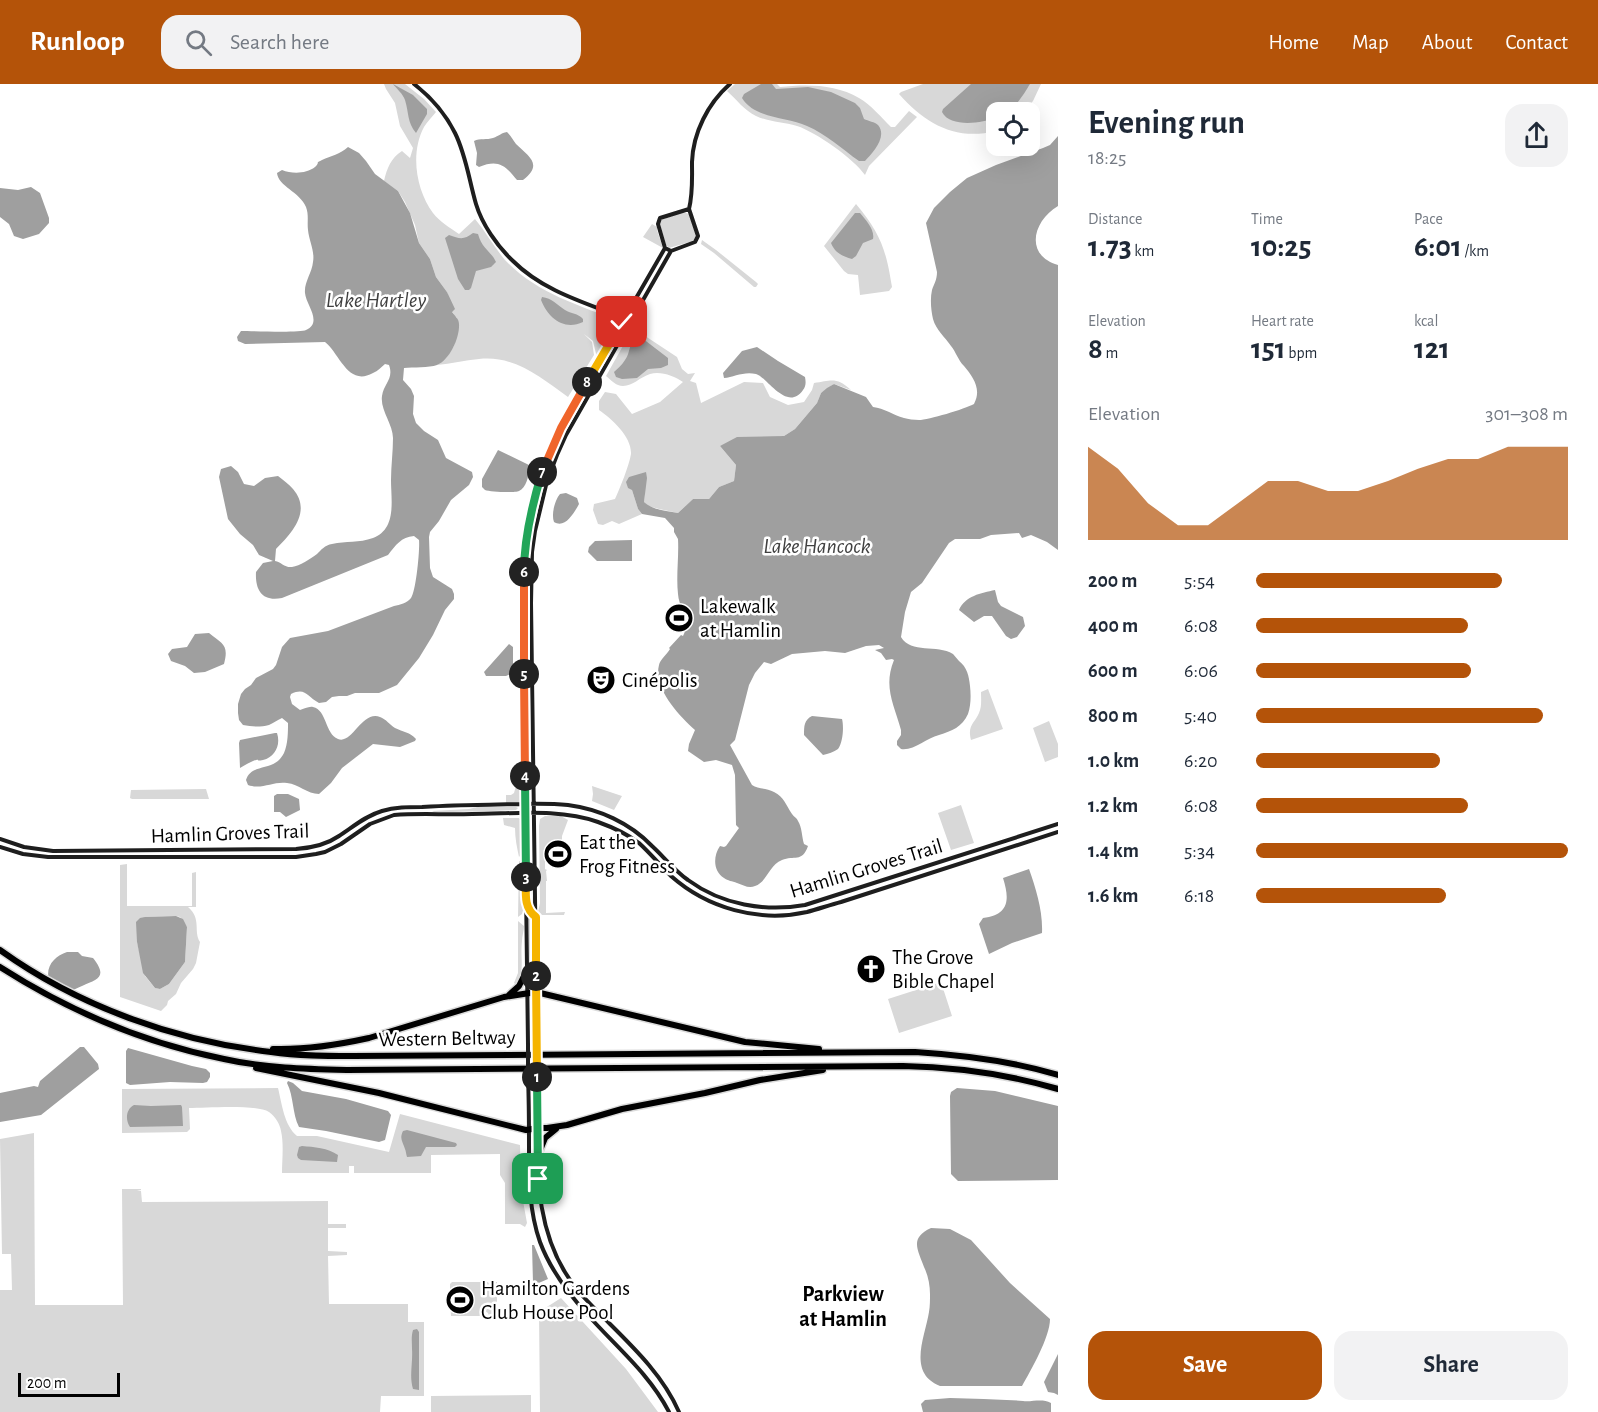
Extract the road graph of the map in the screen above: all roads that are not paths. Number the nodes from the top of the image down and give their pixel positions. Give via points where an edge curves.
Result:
1 (414, 84) edge
2 (730, 84) edge
3 (689, 209) junction
4 (665, 248) junction
5 (671, 250) junction
6 (624, 318) junction
7 (631, 321) junction
8 (534, 804) junction
9 (525, 805) junction
10 (525, 814) junction
11 (534, 814) junction
12 (1058, 824) edge
13 (1058, 832) edge
14 (0, 839) edge
15 (0, 847) edge
16 (526, 903) junction
17 (536, 917) junction
18 (0, 950) edge
19 (0, 967) edge
20 (527, 970) junction
21 (536, 992) junction
22 (527, 993) junction
23 (504, 997) junction
24 (245, 1048) junction
25 (849, 1052) junction
26 (226, 1060) junction
27 (868, 1066) junction
28 (1058, 1075) edge
29 (1058, 1089) edge
30 (567, 1125) junction
31 (538, 1128) junction
32 (529, 1130) junction
33 (538, 1155) junction
34 (669, 1412) edge
35 (679, 1412) edge

1 - 6 street via 436,104 456,134 476,206 512,261 555,291
2 - 3 street via 714,100 699,129 693,152
3 - 4 street via 660,218
3 - 5 street via 698,236 695,242
4 - 5 street
4 - 6 street
5 - 7 street
6 - 7 street
6 - 9 street via 550,450 529,519 524,569
7 - 8 street via 566,435 541,501 532,552 531,593
8 - 9 street, Hamlin Groves Trail
8 - 11 street
8 - 12 street, Hamlin Groves Trail via 568,805 608,816 643,837 700,888 747,906 770,908 805,904
9 - 10 street
9 - 14 street, Hamlin Groves Trail via 389,809 364,818 323,844 296,849 53,851
10 - 11 street, Hamlin Groves Trail
10 - 15 street, Hamlin Groves Trail via 394,815 370,824 325,852 296,857 48,857
10 - 16 street
11 - 13 street, Hamlin Groves Trail via 574,816 612,828 639,844 697,895 731,909 769,916 807,912
11 - 17 street
16 - 17 street
16 - 20 street
17 - 21 street
18 - 24 highway, Western Beltway via 80,997 143,1023
19 - 26 highway, Western Beltway via 109,1025
20 - 22 street
20 - 23 highway via 515,991
21 - 22 highway
21 - 25 highway via 745,1042
21 - 31 street, bridge
22 - 23 highway
22 - 32 street, bridge
23 - 24 highway via 347,1043
24 - 25 highway, Western Beltway via 319,1056
25 - 28 highway, Western Beltway via 941,1054 1003,1062
26 - 27 highway, Western Beltway via 347,1070
26 - 32 highway
27 - 29 highway, Western Beltway via 966,1070
27 - 30 highway via 779,1076 622,1109
30 - 31 highway
30 - 33 highway via 547,1135
31 - 32 highway
31 - 33 street
32 - 34 street via 530,1195 540,1242 552,1269 581,1308 644,1373
33 - 35 street via 541,1212 566,1273 654,1372

